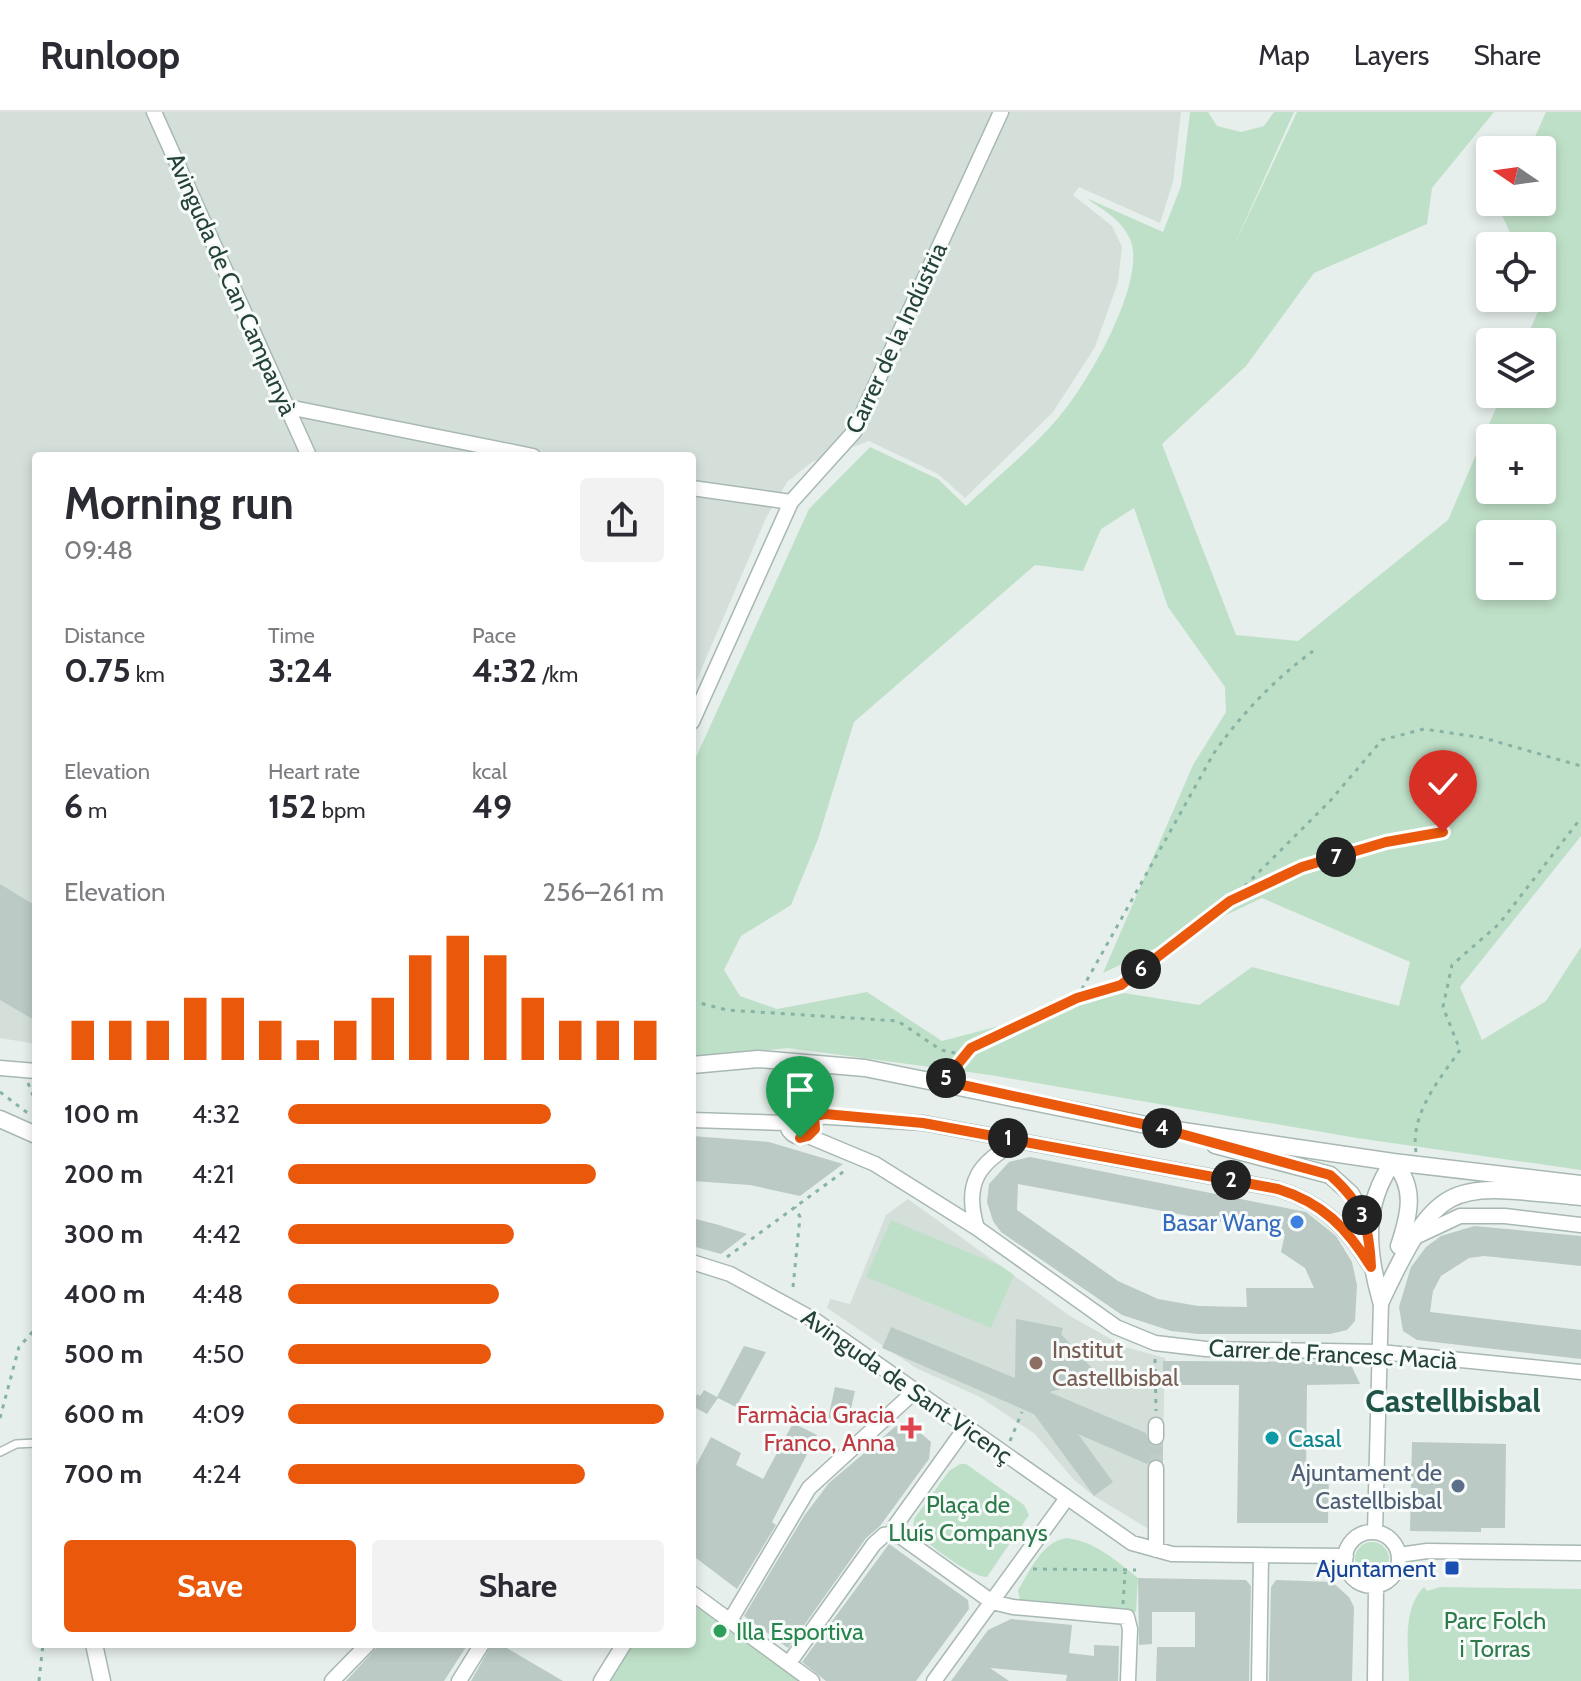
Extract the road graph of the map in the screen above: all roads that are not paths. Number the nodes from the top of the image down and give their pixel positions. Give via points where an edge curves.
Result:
1 (154, 112) edge
2 (1001, 112) edge
3 (288, 407) junction
4 (307, 452) edge
5 (513, 452) edge
6 (696, 489) edge
7 (791, 502) junction
8 (696, 713) edge
9 (696, 1065) edge
10 (0, 1068) edge
11 (31, 1075) edge
12 (814, 1116) junction
13 (0, 1119) edge
14 (696, 1120) edge
15 (787, 1123) junction
16 (1156, 1127) junction
17 (32, 1133) edge
18 (808, 1136) junction
19 (1019, 1141) junction
20 (1393, 1162) junction
21 (1581, 1184) edge
22 (1581, 1197) edge
23 (1581, 1225) edge
24 (977, 1228) junction
25 (1369, 1229) junction
26 (1410, 1239) junction
27 (696, 1263) edge
28 (1371, 1267) junction
29 (1381, 1301) junction
30 (1380, 1352) junction
31 (1581, 1372) edge
32 (915, 1391) junction
33 (966, 1427) junction
34 (32, 1443) edge
35 (0, 1452) edge
36 (1156, 1468) tunnel mouth
37 (1067, 1498) junction
38 (1375, 1532) junction
39 (896, 1533) junction
40 (1156, 1550) junction
41 (1581, 1553) edge
42 (1399, 1555) junction
43 (1346, 1556) junction
44 (1261, 1557) junction
45 (1376, 1586) junction
46 (696, 1596) edge
47 (992, 1602) junction
48 (731, 1619) junction
49 (95, 1648) edge
50 (364, 1648) edge
51 (480, 1648) edge
52 (622, 1648) edge
53 (789, 1663) junction
54 (102, 1681) edge
55 (332, 1681) edge
56 (459, 1681) edge
57 (601, 1681) edge
58 (812, 1681) edge
59 (934, 1681) edge
60 (1128, 1681) edge
61 (1259, 1681) edge
62 (1375, 1681) edge

1 - 3 street, Avinguda de Can Campanyà
2 - 7 street, Carrer de la Indústria via 854,432
3 - 4 street, Avinguda de Can Campanyà
3 - 5 street
6 - 7 street
7 - 8 street, Carrer de la Indústria
9 - 16 street via 758,1059 865,1068
10 - 11 street
12 - 15 street via 798,1109
12 - 18 street via 815,1129
12 - 19 street via 923,1123
13 - 17 street
14 - 15 street
15 - 18 street, Carrer de Francesc Macià via 796,1137
16 - 20 street
16 - 25 street via 1330,1175 1351,1194
18 - 24 street, Carrer de Francesc Macià via 875,1164
19 - 24 street via 989,1158 974,1183
19 - 28 street via 1305,1197 1336,1218
20 - 21 street
20 - 25 street via 1372,1199
20 - 29 street via 1405,1175 1410,1200
22 - 26 street via 1489,1188 1448,1197
23 - 26 street via 1460,1216
24 - 30 street, Carrer de Francesc Macià via 1116,1327 1155,1343
25 - 28 street
26 - 29 street
27 - 32 street, Avinguda de Sant Vicenç via 769,1292
28 - 29 street
29 - 30 street
30 - 31 street, Carrer de Francesc Macià
30 - 38 street
32 - 33 street, Avinguda de Sant Vicenç
32 - 48 street via 809,1488
33 - 37 street, Avinguda de Sant Vicenç
33 - 39 street via 895,1526
34 - 35 lane
36 - 40 street
37 - 40 street, Avinguda de Sant Vicenç via 1132,1543
37 - 47 street
38 - 42 street via 1391,1539
38 - 43 street via 1353,1541
39 - 47 street
39 - 53 street via 874,1544
40 - 44 street, Avinguda de Sant Vicenç
41 - 42 street
42 - 45 street via 1396,1572
43 - 44 street, Avinguda de Sant Vicenç
43 - 45 street via 1353,1578
44 - 61 street
45 - 62 street
46 - 48 street
47 - 59 street
47 - 60 street via 1127,1617
48 - 53 street
49 - 54 street
50 - 55 street
51 - 56 street
52 - 57 street
53 - 58 street

